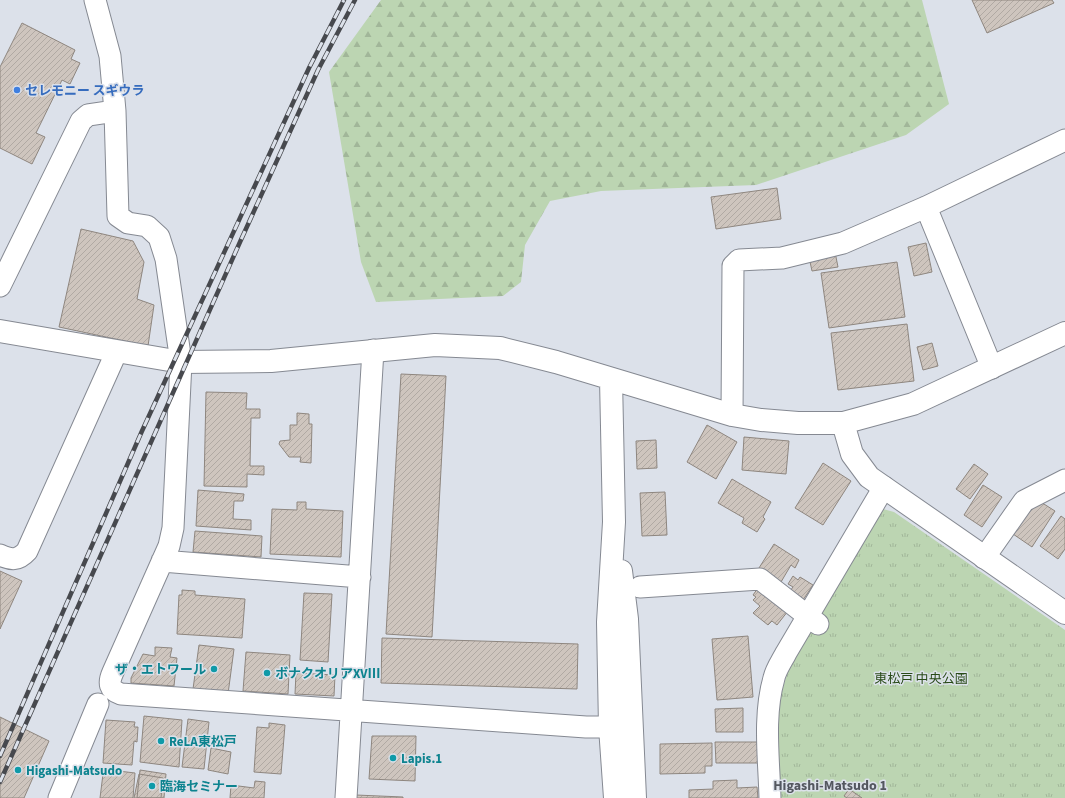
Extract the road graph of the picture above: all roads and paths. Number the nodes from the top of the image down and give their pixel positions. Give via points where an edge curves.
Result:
1 (95, 0) edge
2 (115, 111) junction
3 (1065, 140) edge
4 (926, 207) junction
5 (0, 286) edge
6 (0, 331) edge
7 (1065, 333) edge
8 (373, 350) junction
9 (116, 353) junction
10 (181, 362) junction
11 (992, 368) junction
12 (611, 379) junction
13 (732, 415) junction
14 (843, 424) junction
15 (1065, 480) edge
16 (884, 487) junction
17 (614, 522) junction
18 (0, 555) edge
19 (984, 558) junction
20 (162, 562) junction
21 (360, 577) junction
22 (640, 587) dead end
23 (1065, 613) edge
24 (813, 620) junction
25 (98, 704) dead end
26 (352, 709) junction
27 (610, 727) junction
28 (60, 798) edge
29 (346, 798) edge
30 (615, 798) edge
31 (636, 798) edge
32 (770, 798) edge

1 - 2 street via 110,56
2 - 5 street via 88,116 81,121
2 - 10 street via 118,216 128,223 147,226 159,237 166,259
3 - 4 street
4 - 11 street
4 - 13 street via 843,243 782,258 739,260 732,266
6 - 9 street
7 - 11 street
8 - 10 street via 271,361
8 - 12 street via 435,345 500,348
8 - 21 street
9 - 10 street
9 - 18 street via 27,551 18,559 10,560
10 - 20 street via 173,528
11 - 14 street via 913,404
12 - 13 street
12 - 17 street
13 - 14 street via 798,423
14 - 16 street via 852,454 869,477
15 - 19 street via 1024,501
16 - 19 street
16 - 24 street
17 - 27 street via 608,622
17 - 31 street via 627,619
19 - 23 street
20 - 21 street
20 - 26 street via 109,681 114,692
21 - 26 street
22 - 24 street via 760,579
24 - 32 street via 774,676 768,724
25 - 28 street
26 - 27 street
26 - 29 street
27 - 30 street

